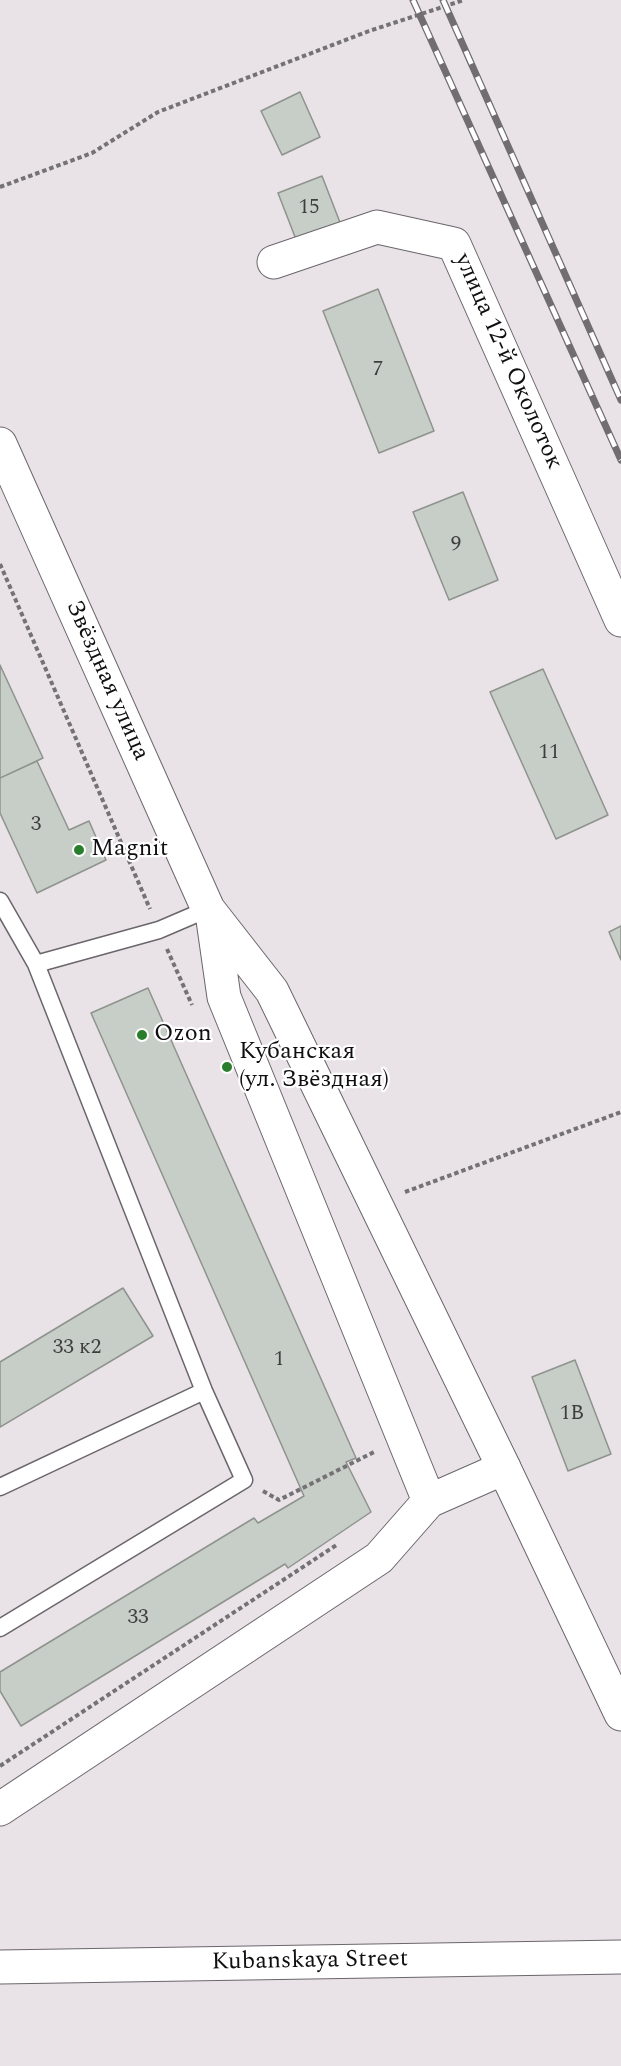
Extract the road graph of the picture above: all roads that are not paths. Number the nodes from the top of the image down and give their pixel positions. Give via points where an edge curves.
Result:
1 (274, 262) dead end
2 (0, 444) edge
3 (621, 620) edge
4 (0, 901) edge
5 (210, 913) junction
6 (36, 964) junction
7 (204, 1391) junction
8 (504, 1468) junction
9 (0, 1487) edge
10 (429, 1501) junction
11 (0, 1628) edge
12 (621, 1714) edge
13 (0, 1809) edge
14 (621, 1957) edge
15 (0, 1968) edge

1 - 3 main road, улица 12-й Околоток via 377,226 454,243
2 - 5 main road, Звёздная улица
4 - 6 lane
5 - 6 lane
5 - 8 main road via 272,991
5 - 10 main road via 225,997
6 - 7 lane
7 - 9 lane
7 - 11 lane via 244,1480
8 - 10 main road
8 - 12 main road
10 - 13 main road via 379,1558
14 - 15 main road, Kubanskaya Street

